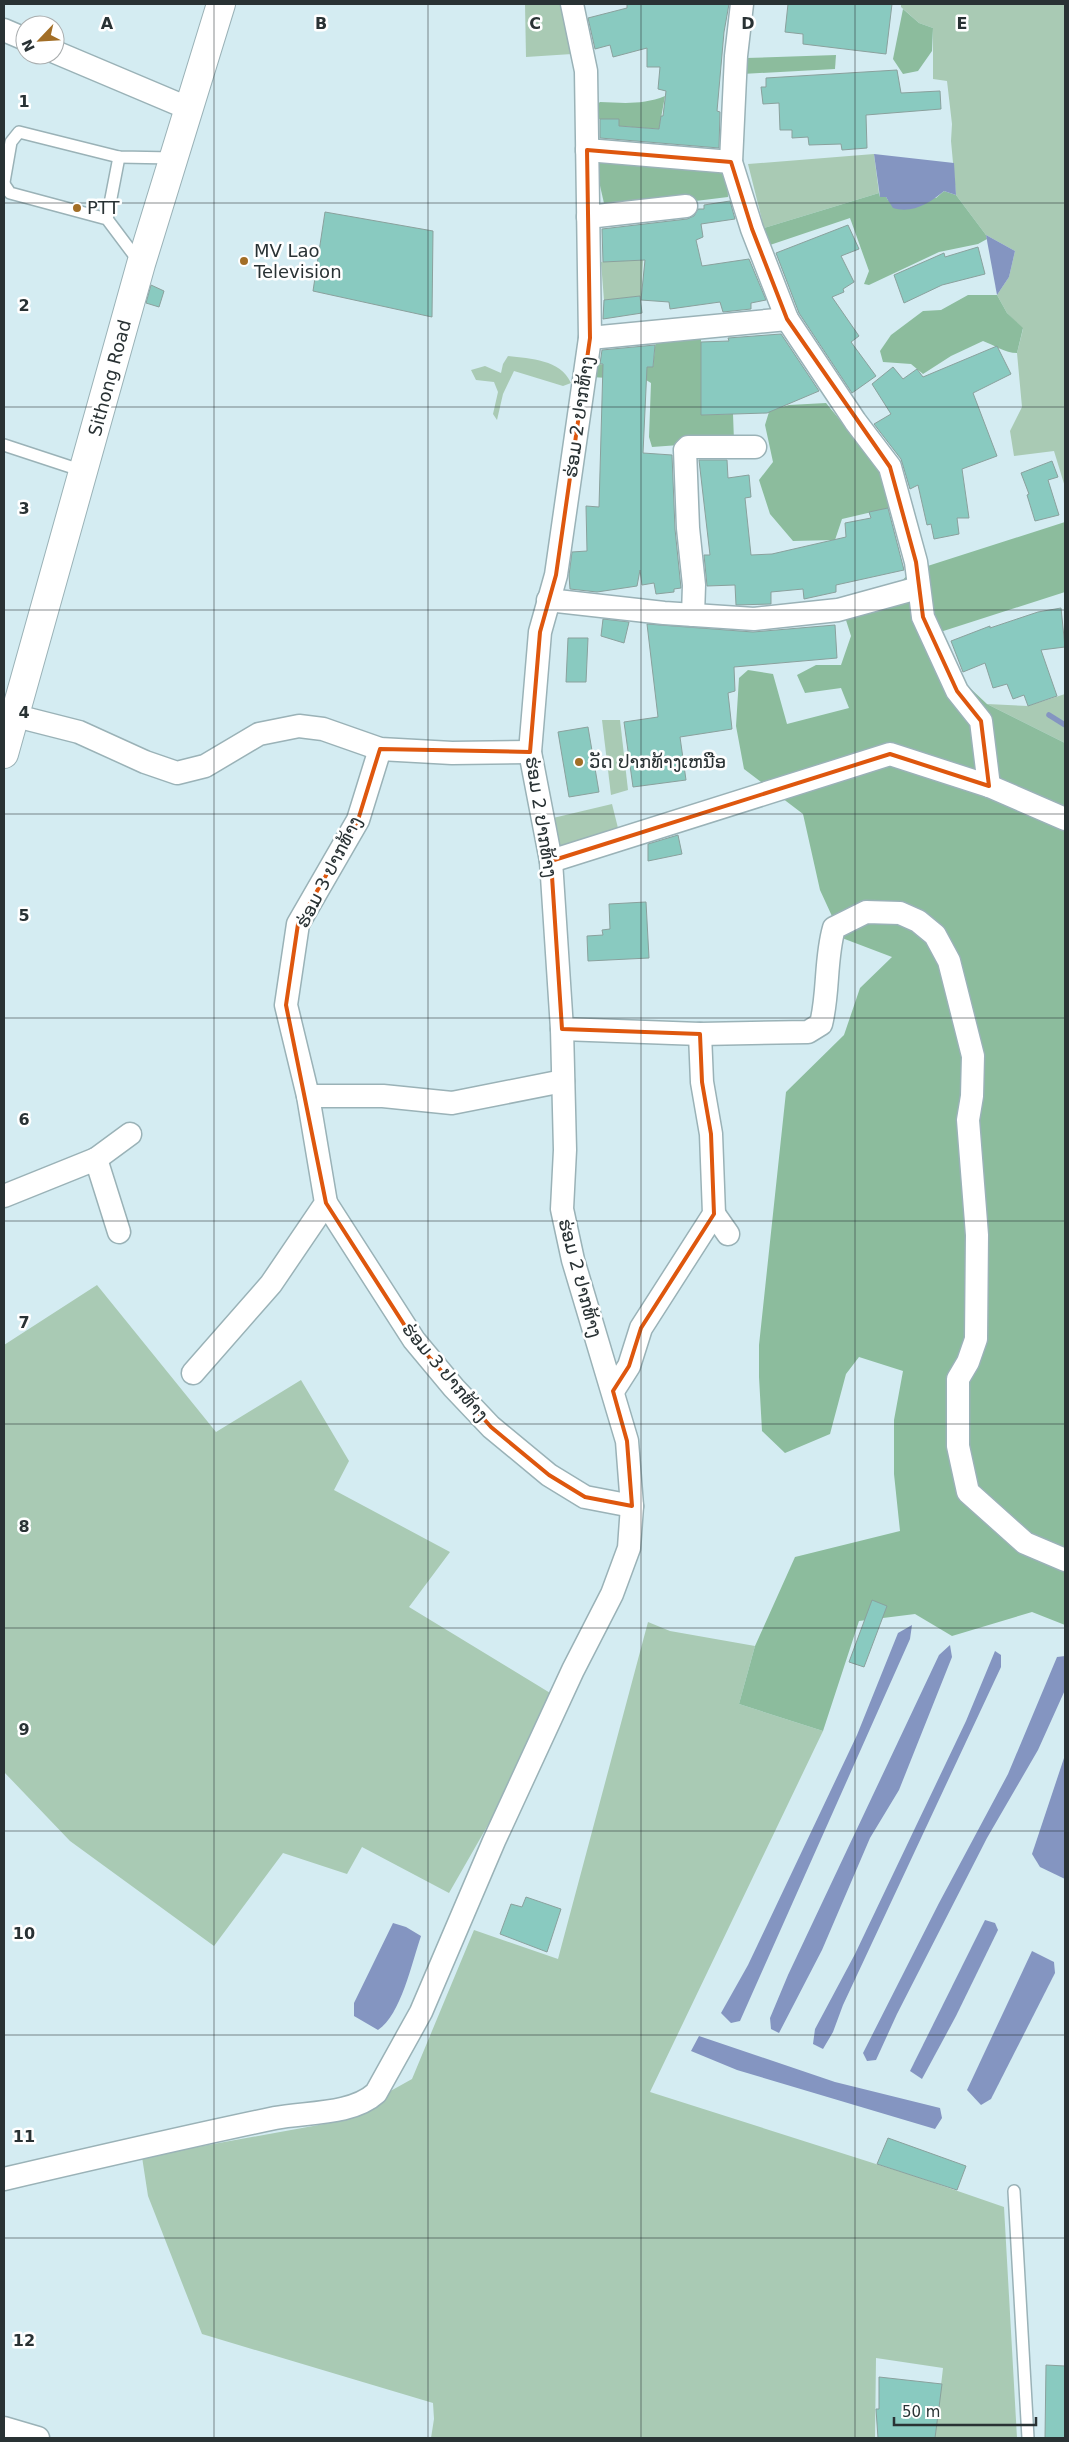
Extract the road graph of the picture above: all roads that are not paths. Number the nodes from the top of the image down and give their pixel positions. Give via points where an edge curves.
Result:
1 (222, 4) edge
2 (572, 4) edge
3 (742, 4) edge
4 (65, 56) edge
5 (190, 109) junction
6 (587, 150) junction
7 (119, 158) junction
8 (175, 158) junction
9 (731, 162) junction
10 (4, 183) edge
11 (686, 206) dead end
12 (588, 217) junction
13 (107, 220) junction
14 (141, 264) junction
15 (787, 319) junction
16 (590, 338) junction
17 (4, 445) edge
18 (755, 447) dead end
19 (84, 471) junction
20 (918, 588) junction
21 (548, 600) junction
22 (694, 615) junction
23 (16, 716) junction
24 (380, 748) junction
25 (530, 752) junction
26 (4, 754) edge
27 (989, 786) junction
28 (1065, 819) edge
29 (551, 862) junction
30 (562, 1029) junction
31 (700, 1034) junction
32 (563, 1082) junction
33 (308, 1096) junction
34 (130, 1134) dead end
35 (96, 1159) junction
36 (4, 1196) edge
37 (326, 1202) junction
38 (714, 1214) junction
39 (119, 1232) dead end
40 (728, 1234) dead end
41 (193, 1373) dead end
42 (613, 1391) junction
43 (632, 1506) junction
44 (1065, 1560) edge
45 (4, 2179) edge
46 (1014, 2191) dead end
47 (4, 2428) edge
48 (38, 2438) edge
49 (1028, 2438) edge

1 - 5 main road, Sithong Road
2 - 6 street, ຮ່ອມ 2 ປາກທ້າງ via 586,72
3 - 9 street
4 - 5 street
5 - 8 main road, Sithong Road
6 - 9 street
6 - 12 street, ຮ່ອມ 2 ປາກທ້າງ
7 - 8 lane
7 - 10 lane via 19,132 11,142
7 - 13 lane
8 - 14 main road, Sithong Road
9 - 15 street via 752,229
10 - 13 lane via 10,193
11 - 12 street
12 - 16 street, ຮ່ອມ 2 ປາກທ້າງ
13 - 14 lane
14 - 19 main road, Sithong Road
15 - 16 street
15 - 20 street via 890,467 916,562
16 - 21 street, ຮ່ອມ 2 ປາກທ້າງ via 556,575
17 - 19 lane
18 - 22 street via 688,447 685,450
19 - 23 main road, Sithong Road
20 - 22 street via 838,610 754,619
20 - 27 street via 923,617 957,690 981,721
21 - 22 street
21 - 25 street, ຮ່ອມ 2 ປາກທ້າງ via 540,632
23 - 24 street via 79,732 177,773 205,766 259,734 299,726 323,729
23 - 26 main road, Sithong Road
24 - 25 street via 452,753
24 - 33 street, ຮ່ອມ 3 ປາກທ້າງ via 358,820 298,924 286,1005
25 - 29 street, ຮ່ອມ 2 ປາກທ້າງ
27 - 28 street
27 - 29 street via 890,754
29 - 30 street, ຮ່ອມ 2 ປາກທ້າງ
30 - 31 street
30 - 32 street, ຮ່ອມ 2 ປາກທ້າງ
31 - 38 street via 702,1082 711,1134
31 - 44 street via 808,1032 821,1024 834,928 866,912 900,913 918,920 935,935 949,961 974,1056 968,1120 977,1235 976,1339 958,1379 958,1446 968,1492 1025,1543
32 - 33 street via 452,1103 383,1096
32 - 42 street, ຮ່ອມ 2 ປາກທ້າງ via 565,1150 562,1209 573,1260
33 - 37 street, ຮ່ອມ 3 ປາກທ້າງ
34 - 35 street
35 - 36 street
35 - 39 street
37 - 41 street via 271,1284
37 - 43 street, ຮ່ອມ 3 ປາກທ້າງ via 414,1340 491,1427 549,1475 585,1497
38 - 40 street
38 - 42 street via 640,1328 629,1366
42 - 43 street, ຮ່ອມ 2 ປາກທ້າງ via 627,1441
43 - 45 street, ຮ່ອມ 2 ປາກທ້າງ via 629,1548 612,1594 494,1841 421,2012 376,2093 354,2106 277,2118
46 - 49 lane
47 - 48 street

